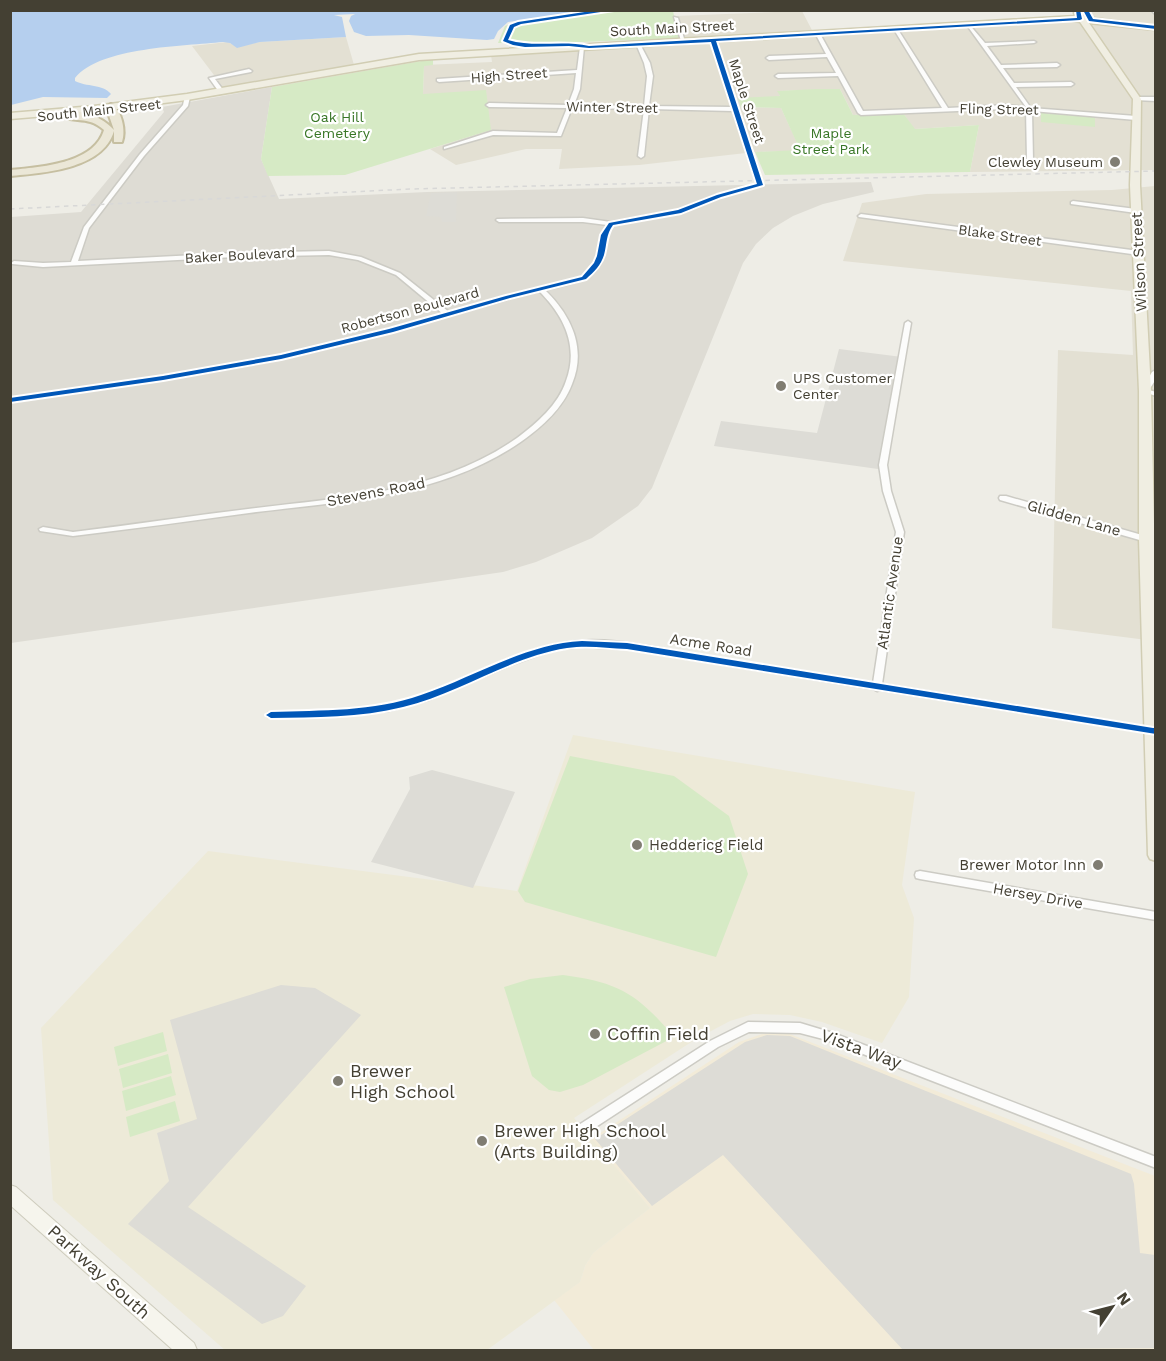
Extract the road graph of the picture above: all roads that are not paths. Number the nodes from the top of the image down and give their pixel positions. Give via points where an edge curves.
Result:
1 (1079, 15) edge
2 (676, 18) dead end
3 (968, 24) junction
4 (895, 28) junction
5 (1155, 28) edge
6 (817, 33) junction
7 (713, 39) junction
8 (683, 41) junction
9 (1034, 42) dead end
10 (638, 44) junction
11 (983, 45) junction
12 (582, 47) junction
13 (830, 55) junction
14 (769, 58) dead end
15 (1057, 65) dead end
16 (999, 67) junction
17 (579, 70) junction
18 (249, 71) dead end
19 (840, 74) junction
20 (778, 76) dead end
21 (439, 80) dead end
22 (1071, 84) dead end
23 (1014, 85) junction
24 (221, 91) junction
25 (187, 97) junction
26 (175, 99) junction
27 (1137, 99) junction
28 (1155, 99) edge
29 (489, 105) dead end
30 (572, 105) junction
31 (109, 108) junction
32 (646, 108) junction
33 (945, 108) junction
34 (1029, 108) junction
35 (736, 109) junction
36 (177, 113) junction
37 (64, 115) junction
38 (10, 117) edge
39 (1136, 118) junction
40 (110, 130) junction
41 (446, 148) dead end
42 (641, 156) dead end
43 (1030, 160) dead end
44 (10, 173) edge
45 (10, 184) edge
46 (1073, 203) dead end
47 (1136, 211) junction
48 (861, 216) dead end
49 (499, 220) dead end
50 (611, 224) junction
51 (1139, 253) junction
52 (14, 263) dead end
53 (74, 263) junction
54 (541, 289) junction
55 (448, 315) junction
56 (908, 323) dead end
57 (1155, 372) edge
58 (1150, 393) edge
59 (10, 400) edge
60 (1003, 498) dead end
61 (43, 530) dead end
62 (1146, 539) junction
63 (877, 688) junction
64 (272, 715) dead end
65 (1153, 732) junction
66 (1155, 855) edge
67 (920, 875) dead end
68 (1155, 916) edge
69 (578, 1132) dead end
70 (1155, 1163) edge
71 (10, 1193) edge
72 (187, 1350) edge

1 - 3 main road, South Main Street
1 - 5 main road, South Main Street
1 - 27 main road
2 - 8 street
3 - 4 main road, South Main Street
3 - 11 street
4 - 6 main road, South Main Street
4 - 33 street
6 - 7 main road, South Main Street
6 - 13 street
7 - 8 main road, South Main Street
7 - 35 street, Maple Street
8 - 10 main road, South Main Street
9 - 11 street
10 - 12 main road, South Main Street
10 - 32 street via 649,69
11 - 16 street
12 - 17 street
12 - 24 main road, South Main Street via 413,58
13 - 14 street
13 - 19 street
15 - 16 street
16 - 23 street
17 - 21 street, High Street
17 - 30 street
18 - 24 street via 212,78
19 - 20 street
19 - 33 street, Fling Street via 861,113
22 - 23 street
23 - 34 street
24 - 25 main road, South Main Street
25 - 26 main road, South Main Street
25 - 36 street via 187,103
26 - 31 main road, South Main Street
26 - 36 street
27 - 28 street
27 - 39 main road, Wilson Street
29 - 30 street, Winter Street
30 - 32 street, Winter Street
30 - 41 street via 559,135 494,133
31 - 37 main road, South Main Street
31 - 38 main road, South Main Street
31 - 40 highway
31 - 45 highway via 119,136 106,150 78,164
32 - 35 street, Winter Street
32 - 42 street
33 - 34 street, Fling Street
34 - 39 street, Fling Street
34 - 43 street
35 - 50 street, Maple Street via 760,182 757,188 722,195 674,213
36 - 53 street via 86,228
37 - 38 main road, South Main Street
37 - 40 highway via 94,119
39 - 47 main road, Wilson Street
40 - 44 highway via 105,143 88,155 56,166
46 - 47 street
47 - 51 main road, Wilson Street
48 - 51 street, Blake Street
49 - 50 street via 584,220
50 - 54 street, Robertson Boulevard via 606,229 594,272 571,283
51 - 58 main road, Wilson Street
52 - 53 street, Baker Boulevard
53 - 55 street, Baker Boulevard via 329,253 359,258 398,274
54 - 55 street, Robertson Boulevard
54 - 61 street, Stevens Road via 554,302 571,333 576,352 571,377 544,420 487,460 432,481 363,496 73,534
55 - 59 street, Robertson Boulevard via 246,364
56 - 63 street, Atlantic Avenue via 883,465 884,487 900,532
57 - 58 street
58 - 62 main road, Wilson Street
60 - 62 street, Glidden Lane
62 - 65 main road, Wilson Street
63 - 64 street, Acme Road via 627,646 570,645 545,650 406,704 379,710
63 - 65 street, Acme Road
65 - 66 main road, Wilson Street
67 - 68 street, Hersey Drive
69 - 70 street, Vista Way via 714,1044 748,1028 774,1026 829,1036
71 - 72 main road, Parkway South

